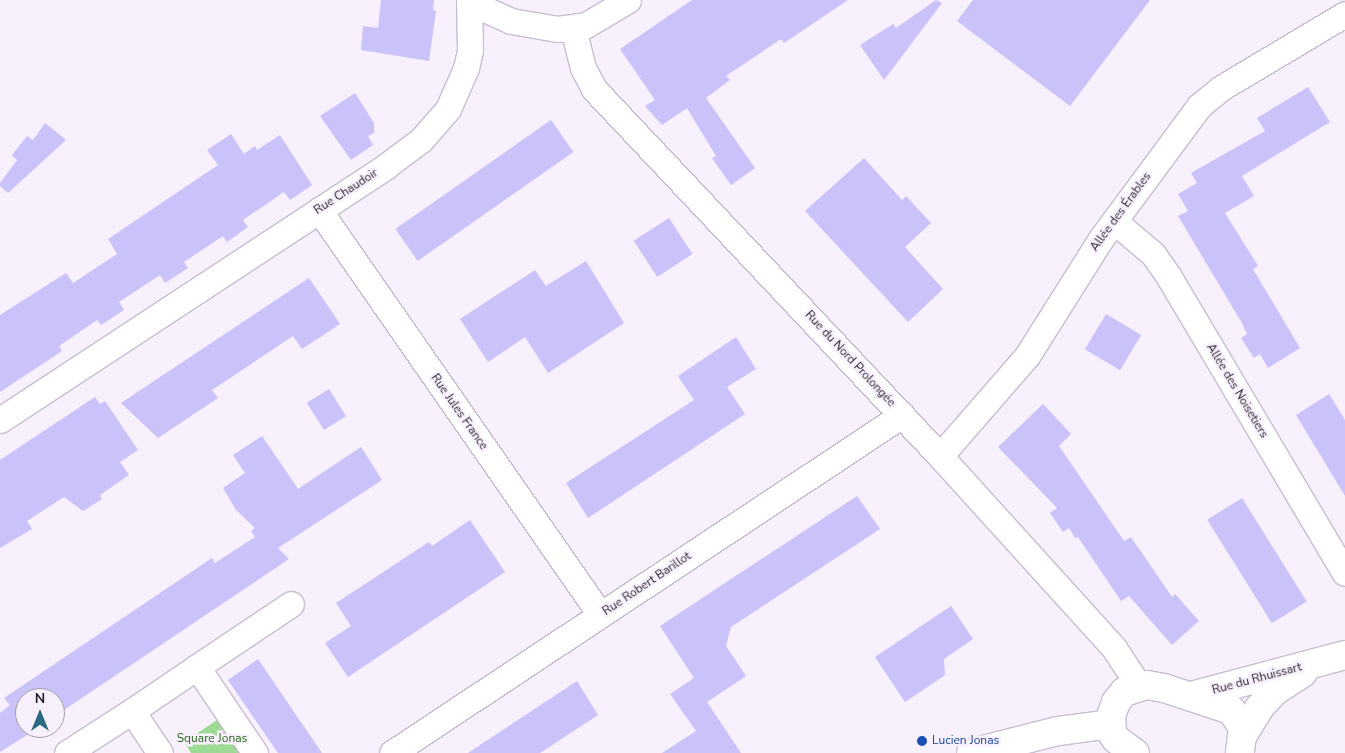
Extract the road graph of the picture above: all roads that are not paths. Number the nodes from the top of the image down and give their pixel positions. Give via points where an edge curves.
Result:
1 (628, 0) edge
2 (469, 1) edge
3 (1344, 18) edge
4 (573, 28) junction
5 (319, 210) junction
6 (1114, 221) junction
7 (902, 415) junction
8 (0, 420) edge
9 (940, 456) junction
10 (1345, 573) edge
11 (291, 604) dead end
12 (600, 615) junction
13 (1334, 659) edge
14 (197, 667) junction
15 (1139, 686) junction
16 (1191, 696) junction
17 (132, 711) junction
18 (1111, 724) junction
19 (1242, 744) edge
20 (66, 753) edge
21 (160, 753) edge
22 (255, 753) edge
23 (392, 753) edge
24 (971, 753) edge
25 (1135, 753) edge

1 - 4 street, Rue Chaudoir via 601,17
2 - 4 street, Rue Chaudoir via 528,26 558,30
2 - 5 street, Rue Chaudoir via 470,50 466,68 448,109 407,152
3 - 6 street, Allée des Érables via 1221,88 1199,106
4 - 7 street, Rue du Nord Prolongée via 583,68 594,89
5 - 8 street, Rue Chaudoir
5 - 12 street, Rue Jules France
6 - 9 street, Allée des Érables via 1027,356
6 - 10 street, Allée des Noisetiers via 1153,254 1169,277
7 - 9 street, Rue du Nord Prolongée
7 - 12 street, Rue Robert Barillot
9 - 15 street, Rue du Nord Prolongée via 1114,648
11 - 14 street
12 - 23 street, Rue Robert Barillot
13 - 16 street, Rue du Rhuissart
13 - 19 street, Rue du Rhuissart via 1284,683 1275,691 1259,708
14 - 17 street
14 - 22 street
15 - 16 street via 1164,688
15 - 18 street via 1120,696
16 - 19 street via 1231,710 1240,721
17 - 20 street
17 - 21 street
18 - 24 street via 1058,730
18 - 25 street via 1116,739

